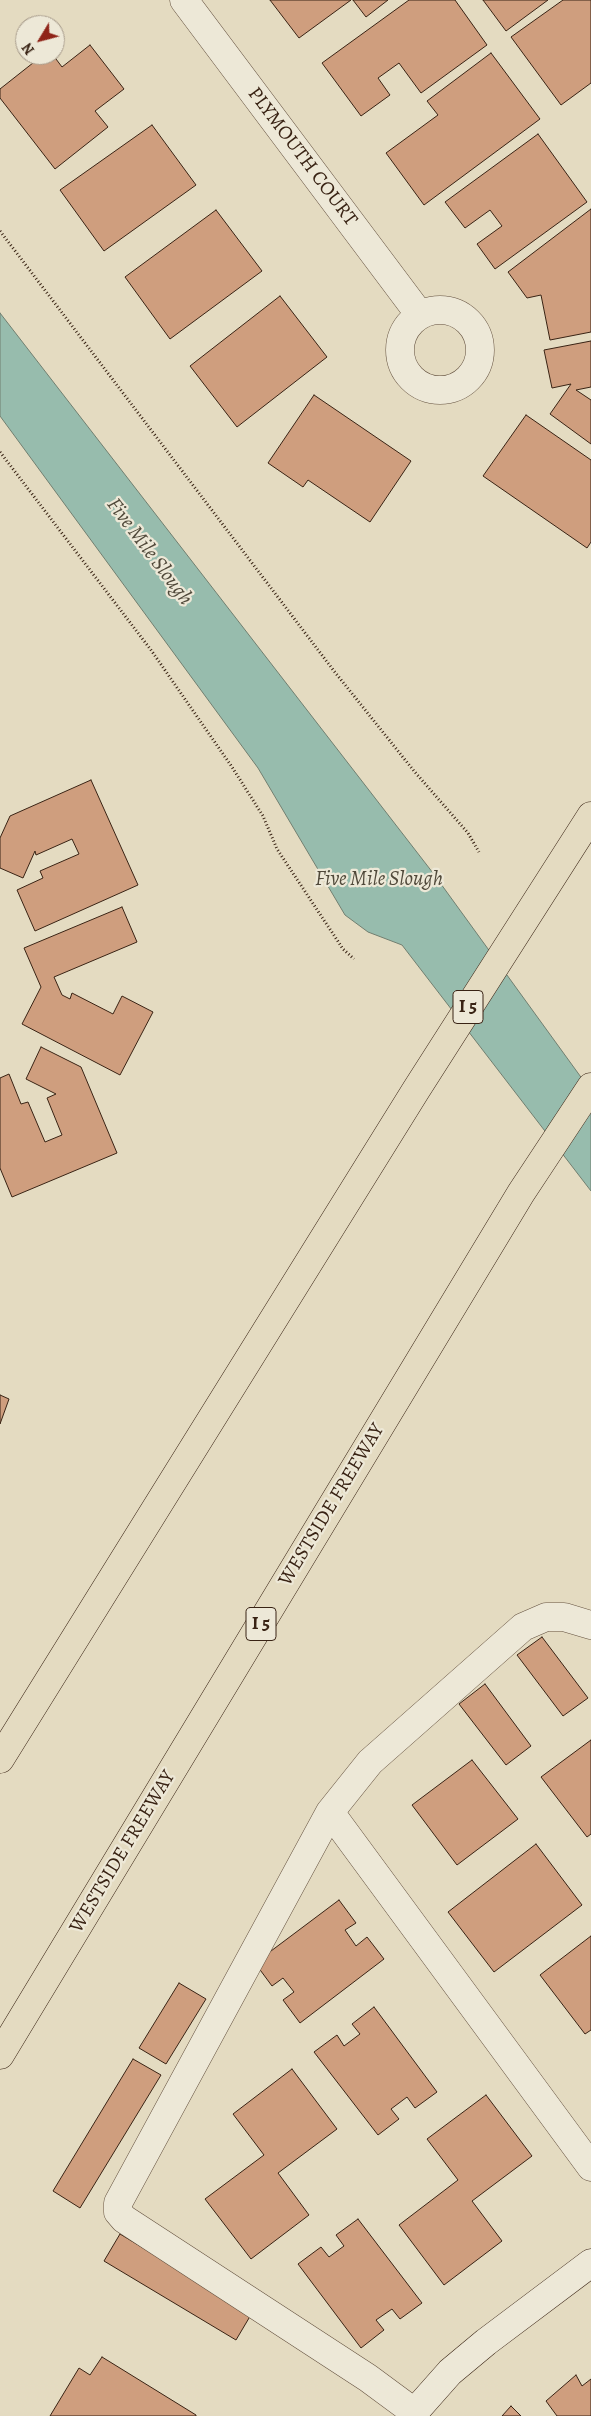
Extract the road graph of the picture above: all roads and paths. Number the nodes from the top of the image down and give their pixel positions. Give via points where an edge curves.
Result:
1 (184, 0) edge
2 (0, 231) edge
3 (420, 315) dead end
4 (0, 452) edge
5 (591, 816) edge
6 (479, 852) dead end
7 (354, 959) dead end
8 (591, 1087) edge
9 (591, 1625) edge
10 (0, 1759) edge
11 (330, 1812) junction
12 (0, 2055) edge
13 (591, 2167) edge
14 (591, 2262) edge
15 (412, 2414) edge

1 - 3 street, PLYMOUTH COURT
2 - 6 path via 334,671 468,833
4 - 7 path via 151,650 232,767 263,816 278,849 343,949
5 - 10 highway, I 5 via 416,1090
8 - 12 highway, WESTSIDE FREEWAY / I 5 via 521,1193
9 - 11 street via 564,1617 546,1617 523,1627 370,1762
11 - 13 street
11 - 15 street via 122,2194 118,2212 124,2219 368,2378
14 - 15 street via 450,2372

